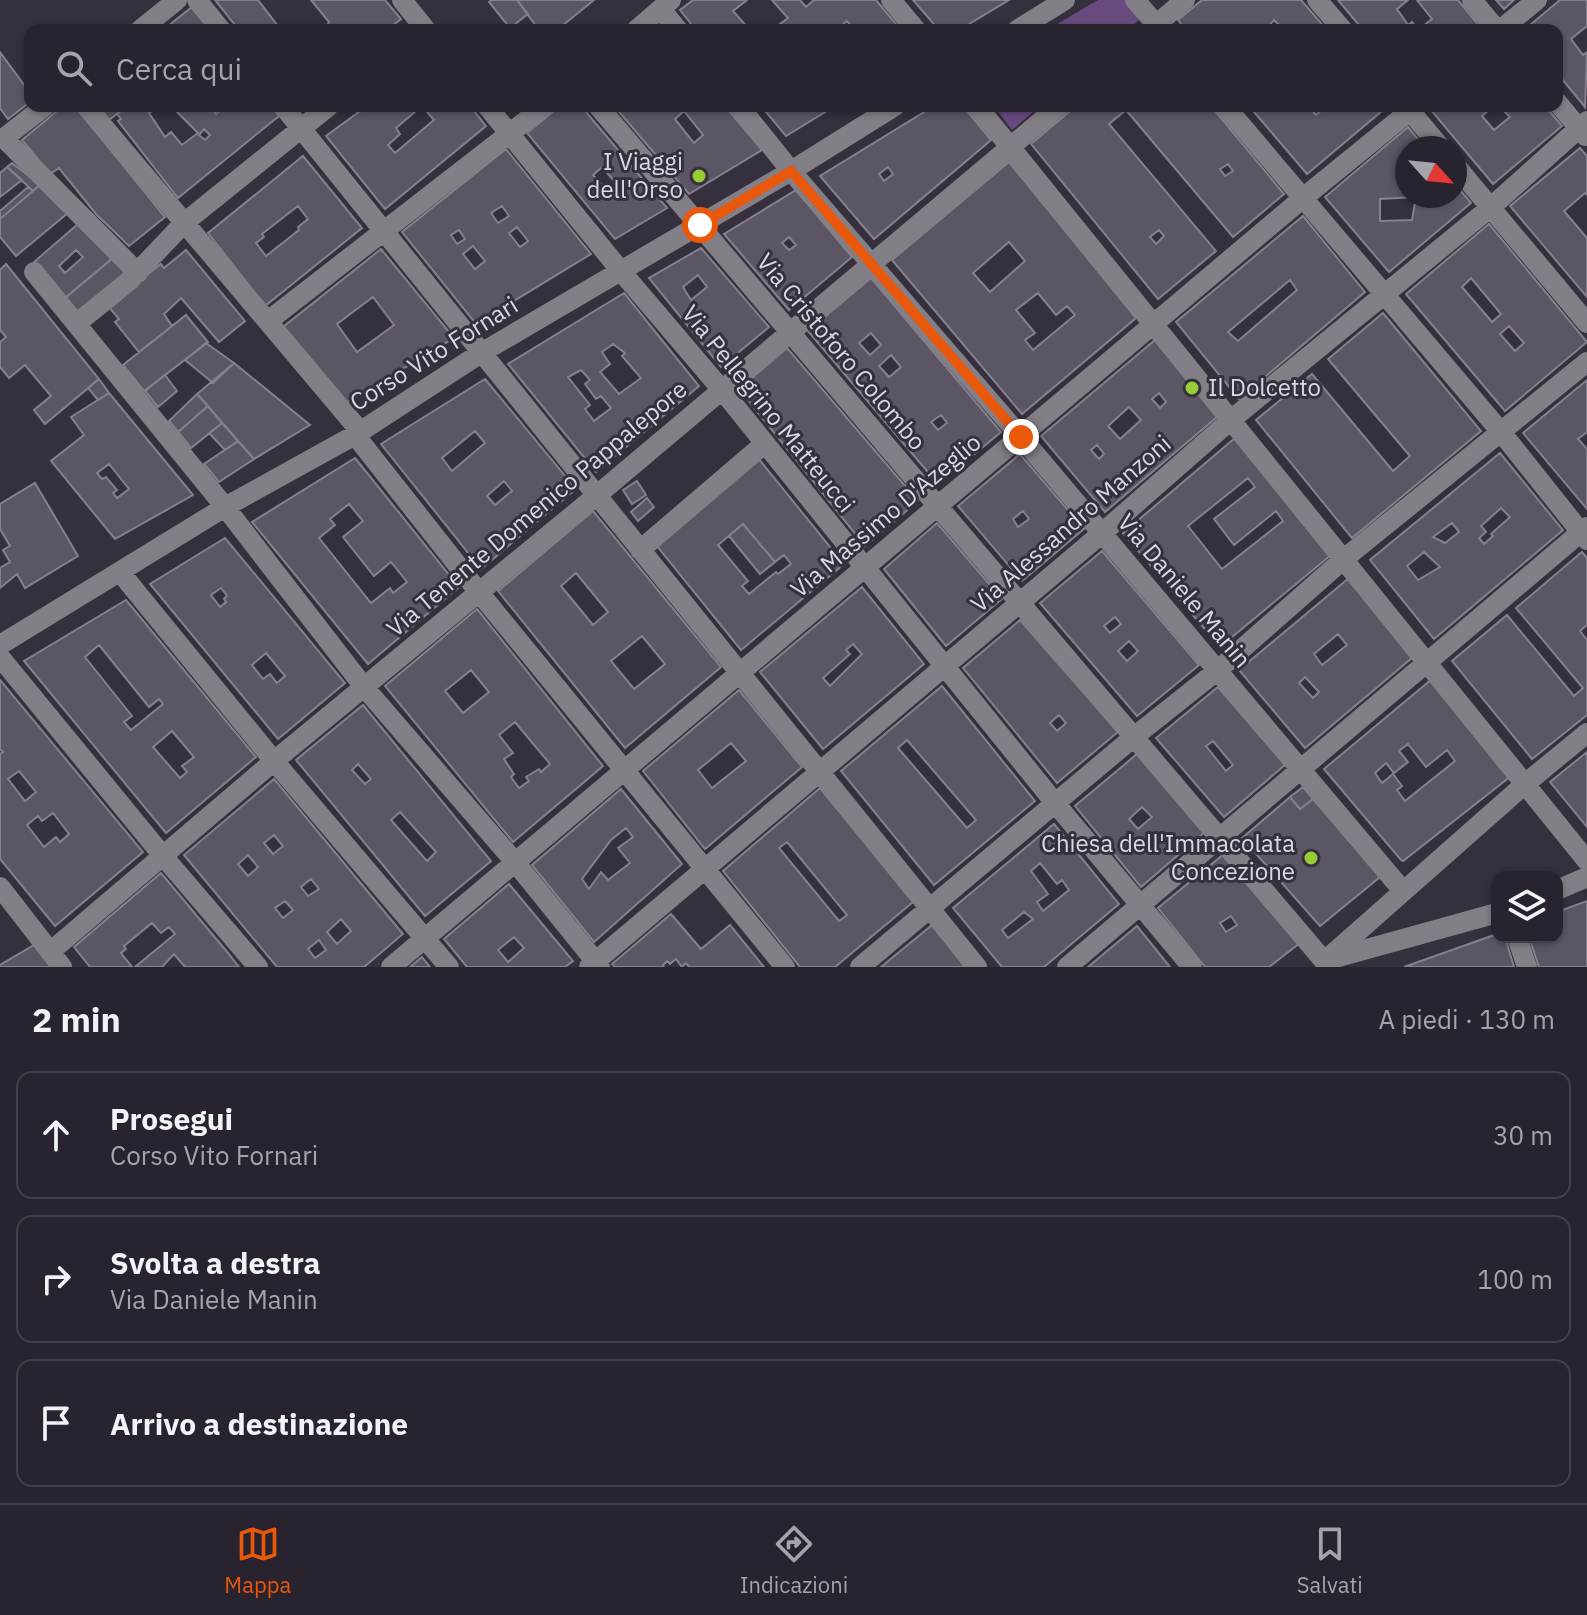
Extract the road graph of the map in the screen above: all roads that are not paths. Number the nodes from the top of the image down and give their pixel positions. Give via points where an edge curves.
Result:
1 (177, 0) edge
2 (197, 0) edge
3 (402, 0) edge
4 (891, 0) edge
5 (1065, 0) edge
6 (1135, 0) edge
7 (1185, 0) edge
8 (1317, 0) edge
9 (1472, 0) edge
10 (1537, 0) edge
11 (666, 4) edge
12 (147, 24) edge
13 (216, 24) edge
14 (421, 24) edge
15 (643, 24) edge
16 (675, 24) edge
17 (911, 24) edge
18 (1027, 24) edge
19 (1153, 24) edge
20 (1160, 24) edge
21 (1338, 24) edge
22 (1493, 24) edge
23 (1506, 24) edge
24 (1563, 108) edge
25 (37, 112) edge
26 (91, 112) edge
27 (288, 112) edge
28 (322, 112) edge
29 (492, 112) edge
30 (538, 112) edge
31 (603, 112) edge
32 (744, 112) edge
33 (885, 112) edge
34 (982, 112) edge
35 (1052, 112) edge
36 (1230, 112) edge
37 (1406, 112) edge
38 (1414, 112) edge
39 (301, 129) junction
40 (1584, 129) edge
41 (510, 134) junction
42 (1432, 136) edge
43 (1009, 147) junction
44 (791, 171) junction
45 (1467, 180) edge
46 (1303, 198) junction
47 (1490, 208) junction
48 (184, 223) junction
49 (700, 225) junction
50 (384, 230) junction
51 (871, 264) junction
52 (620, 270) junction
53 (34, 272) dead end
54 (138, 273) junction
55 (1385, 296) junction
56 (268, 321) junction
57 (1587, 323) edge
58 (76, 324) junction
59 (1155, 324) junction
60 (789, 332) junction
61 (481, 353) junction
62 (1587, 362) edge
63 (722, 390) junction
64 (1232, 419) junction
65 (1501, 432) junction
66 (357, 433) junction
67 (1021, 437) junction
68 (764, 444) junction
69 (596, 496) junction
70 (938, 506) junction
71 (225, 507) junction
72 (1585, 533) edge
73 (1101, 534) junction
74 (640, 550) junction
75 (1345, 558) junction
76 (866, 568) junction
77 (120, 572) junction
78 (478, 591) junction
79 (1021, 603) junction
80 (0, 645) edge
81 (0, 657) edge
82 (1428, 661) junction
83 (944, 667) junction
84 (1218, 670) junction
85 (740, 673) junction
86 (364, 687) junction
87 (1587, 733) edge
88 (1135, 736) junction
89 (274, 761) junction
90 (626, 769) junction
91 (1301, 771) junction
92 (819, 773) junction
93 (1525, 784) junction
94 (1055, 803) junction
95 (1220, 837) junction
96 (163, 856) junction
97 (1587, 861) edge
98 (515, 862) junction
99 (706, 869) junction
100 (1587, 877) edge
101 (0, 887) edge
102 (1563, 887) edge
103 (1403, 891) junction
104 (1141, 904) junction
105 (931, 907) junction
106 (1491, 915) edge
107 (425, 938) junction
108 (1519, 943) edge
109 (1368, 959) edge
110 (56, 960) edge
111 (1320, 964) edge
112 (595, 965) edge
113 (258, 967) edge
114 (391, 967) edge
115 (449, 967) edge
116 (785, 967) edge
117 (860, 967) edge
118 (977, 967) edge
119 (1067, 967) edge
120 (1192, 967) edge
121 (1527, 967) edge

1 - 12 street
2 - 13 street
3 - 14 street
4 - 17 street
5 - 18 street
6 - 19 street
7 - 20 street
8 - 21 street
9 - 22 street
10 - 23 street
11 - 15 street
11 - 16 street
24 - 40 street
25 - 54 street via 4,138
26 - 48 street
27 - 39 street
28 - 39 street
29 - 41 street, Via Pellegrino Matteucci
30 - 41 street
31 - 49 street, Via Cristoforo Colombo
32 - 44 street, Via Daniele Manin
33 - 44 street, Corso Vito Fornari
34 - 43 street
35 - 43 street, Via Tenente Domenico Pappalepore
36 - 46 street
37 - 46 street, Via Massimo D'Azeglio
38 - 42 street
39 - 48 street
39 - 50 street
40 - 47 street, Via Alessandro Manzoni
41 - 50 street
41 - 52 street, Via Pellegrino Matteucci
43 - 51 street, Via Tenente Domenico Pappalepore
43 - 59 street
44 - 49 street, Corso Vito Fornari
44 - 51 street, Via Daniele Manin
45 - 47 street
46 - 55 street
46 - 59 street, Via Massimo D'Azeglio
47 - 55 street, Via Alessandro Manzoni
47 - 57 street
48 - 54 street
48 - 56 street
49 - 52 street, Corso Vito Fornari
49 - 60 street, Via Cristoforo Colombo
50 - 56 street
50 - 61 street
51 - 60 street, Via Tenente Domenico Pappalepore
51 - 67 street, Via Daniele Manin
52 - 61 street, Corso Vito Fornari
52 - 63 street, Via Pellegrino Matteucci
53 - 58 street
54 - 58 street
55 - 64 street, Via Alessandro Manzoni
55 - 65 street
56 - 66 street
58 - 71 street
59 - 64 street
59 - 67 street, Via Massimo D'Azeglio
60 - 63 street, Via Tenente Domenico Pappalepore
60 - 70 street, Via Cristoforo Colombo
61 - 66 street, Corso Vito Fornari
61 - 69 street
62 - 65 street
63 - 68 street, Via Pellegrino Matteucci
63 - 69 street, Via Tenente Domenico Pappalepore
64 - 73 street, Via Alessandro Manzoni
64 - 75 street
65 - 72 street
65 - 75 street
66 - 71 street, Corso Vito Fornari
66 - 78 street
67 - 70 street, Via Massimo D'Azeglio
67 - 73 street, Via Daniele Manin
68 - 74 street
68 - 76 street, Via Pellegrino Matteucci
69 - 74 street
69 - 78 street, Via Tenente Domenico Pappalepore
70 - 76 street, Via Massimo D'Azeglio
70 - 79 street, Via Cristoforo Colombo
71 - 77 street, Corso Vito Fornari
71 - 86 street
72 - 82 street
73 - 79 street, Via Alessandro Manzoni
73 - 84 street, Via Daniele Manin
74 - 85 street
75 - 82 street
75 - 84 street
76 - 83 street, Via Pellegrino Matteucci
76 - 85 street, Via Massimo D'Azeglio
77 - 80 street, Corso Vito Fornari
77 - 89 street
78 - 86 street, Via Tenente Domenico Pappalepore
78 - 90 street
79 - 83 street, Via Alessandro Manzoni
79 - 88 street, Via Cristoforo Colombo
81 - 96 street
82 - 91 street
82 - 93 street
83 - 92 street, Via Alessandro Manzoni
83 - 94 street, Via Pellegrino Matteucci
84 - 88 street
84 - 91 street, Via Daniele Manin
85 - 90 street, Via Massimo D'Azeglio
85 - 92 street
86 - 89 street, Via Tenente Domenico Pappalepore
86 - 98 street
87 - 93 street
88 - 94 street
88 - 95 street, Via Cristoforo Colombo
89 - 96 street, Via Tenente Domenico Pappalepore
89 - 107 street
90 - 98 street, Via Massimo D'Azeglio
90 - 99 street
91 - 95 street
91 - 103 street, Via Daniele Manin
92 - 99 street, Via Alessandro Manzoni
92 - 105 street
93 - 97 street
93 - 103 street
94 - 104 street, Via Pellegrino Matteucci
94 - 105 street
95 - 104 street
95 - 111 street, Via Cristoforo Colombo
96 - 110 street, Via Tenente Domenico Pappalepore
96 - 113 street
98 - 107 street, Via Massimo D'Azeglio
98 - 112 street
99 - 112 street, Via Alessandro Manzoni
99 - 116 street
100 - 102 street
101 - 110 street
103 - 111 street
104 - 119 street
104 - 120 street, Via Pellegrino Matteucci
105 - 117 street
105 - 118 street
106 - 109 street
107 - 114 street, Via Massimo D'Azeglio
107 - 115 street
108 - 121 street
109 - 111 street

